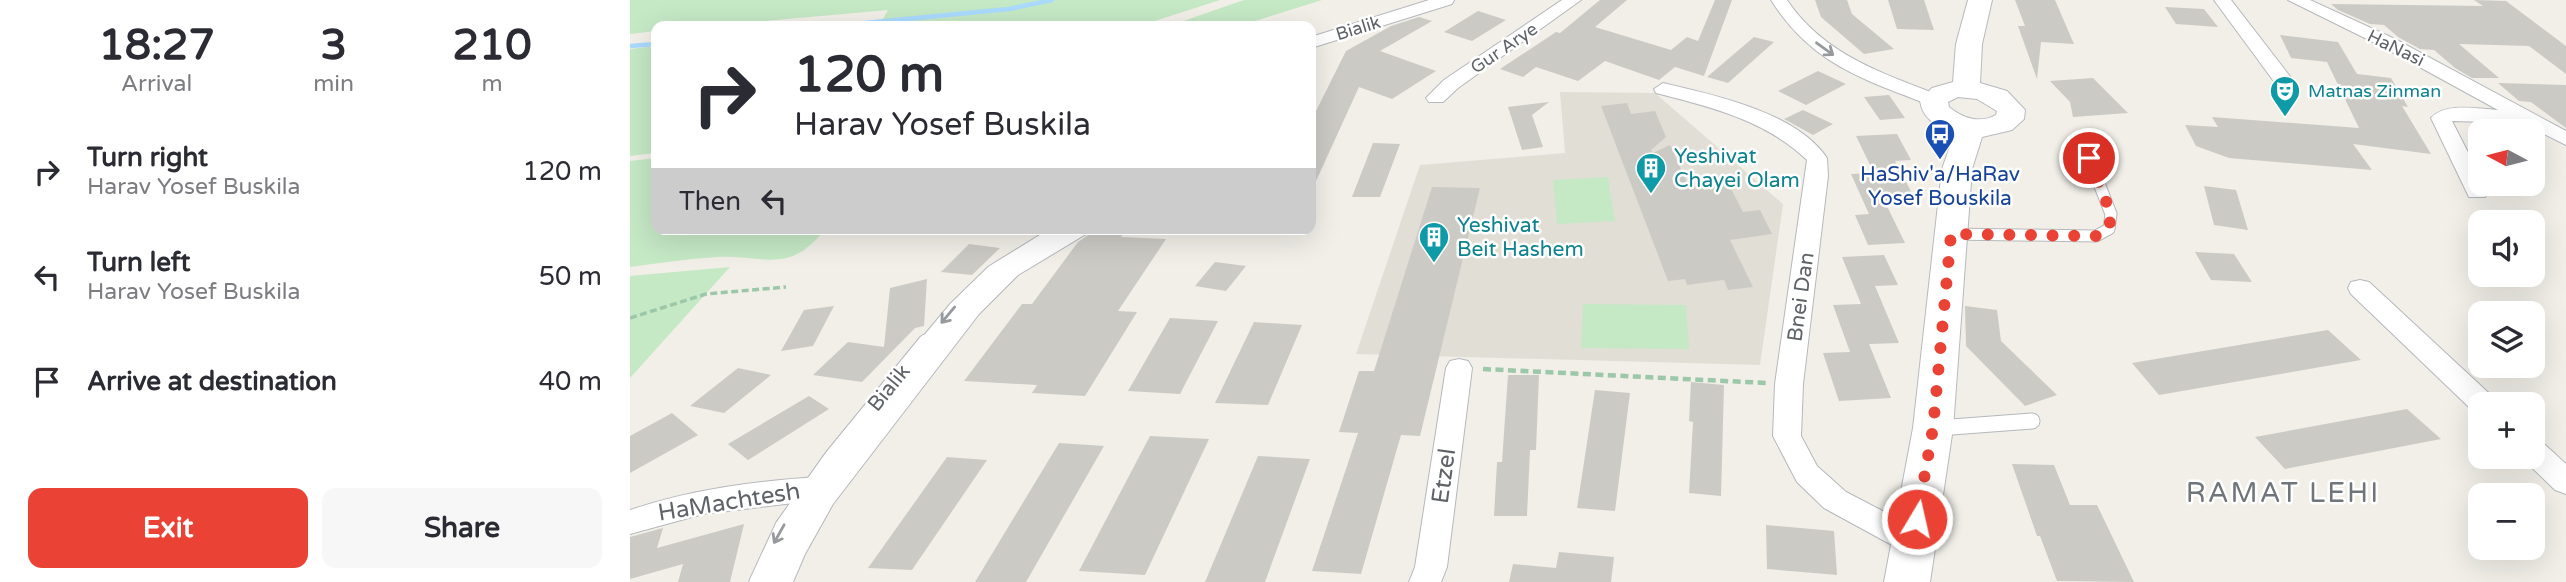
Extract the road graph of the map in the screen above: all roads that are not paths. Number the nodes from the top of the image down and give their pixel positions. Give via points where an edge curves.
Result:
1 (1435, 0) edge
2 (1446, 0) edge
3 (1573, 0) edge
4 (1779, 0) edge
5 (1980, 0) edge
6 (2222, 0) edge
7 (2297, 0) edge
8 (1316, 36) edge
9 (1316, 41) edge
10 (2285, 83) dead end
11 (1663, 89) dead end
12 (1967, 89) junction
13 (1436, 98) dead end
14 (1934, 100) junction
15 (2528, 117) junction
16 (1970, 127) junction
17 (2566, 139) edge
18 (2089, 158) dead end
19 (2468, 174) edge
20 (1951, 234) junction
21 (1049, 235) edge
22 (1068, 235) edge
23 (2360, 288) dead end
24 (1459, 368) road end
25 (2470, 392) edge
26 (2032, 421) dead end
27 (1933, 428) junction
28 (2545, 462) edge
29 (2566, 482) edge
30 (819, 489) junction
31 (630, 522) edge
32 (1914, 542) junction
33 (757, 582) edge
34 (778, 582) edge
35 (1425, 582) edge
36 (1907, 582) edge

1 - 8 lane, Bialik
2 - 9 street, Bialik
3 - 13 street, Gur Arye
4 -> 14 street via 1798,27 1830,53
5 - 12 main road via 1968,50
6 - 10 street
7 - 15 street, HaNasi
11 - 32 street, Bnei Dan via 1755,117 1805,145 1817,158 1789,384 1787,436 1807,474 1835,500
12 - 14 main road via 1950,90
12 - 16 main road via 2002,100 2012,115 1999,126
14 - 16 main road via 1938,114
15 - 17 street, HaNasi
15 - 19 street via 2454,114 2441,118
16 - 20 main road via 1957,169
18 - 20 lane via 2111,214 2109,229 2096,236
20 - 27 main road
21 -> 30 lane, Bialik via 971,290 832,457
22 - 30 street, Bialik via 990,286 852,456
23 - 25 street
24 - 35 street, Etzel via 1431,567
26 - 27 lane
27 - 32 main road
28 - 29 street
30 - 31 street, HaMachtesh via 662,510
30 -> 33 lane, Bialik via 783,526
30 - 34 street, Bialik
32 - 36 main road

